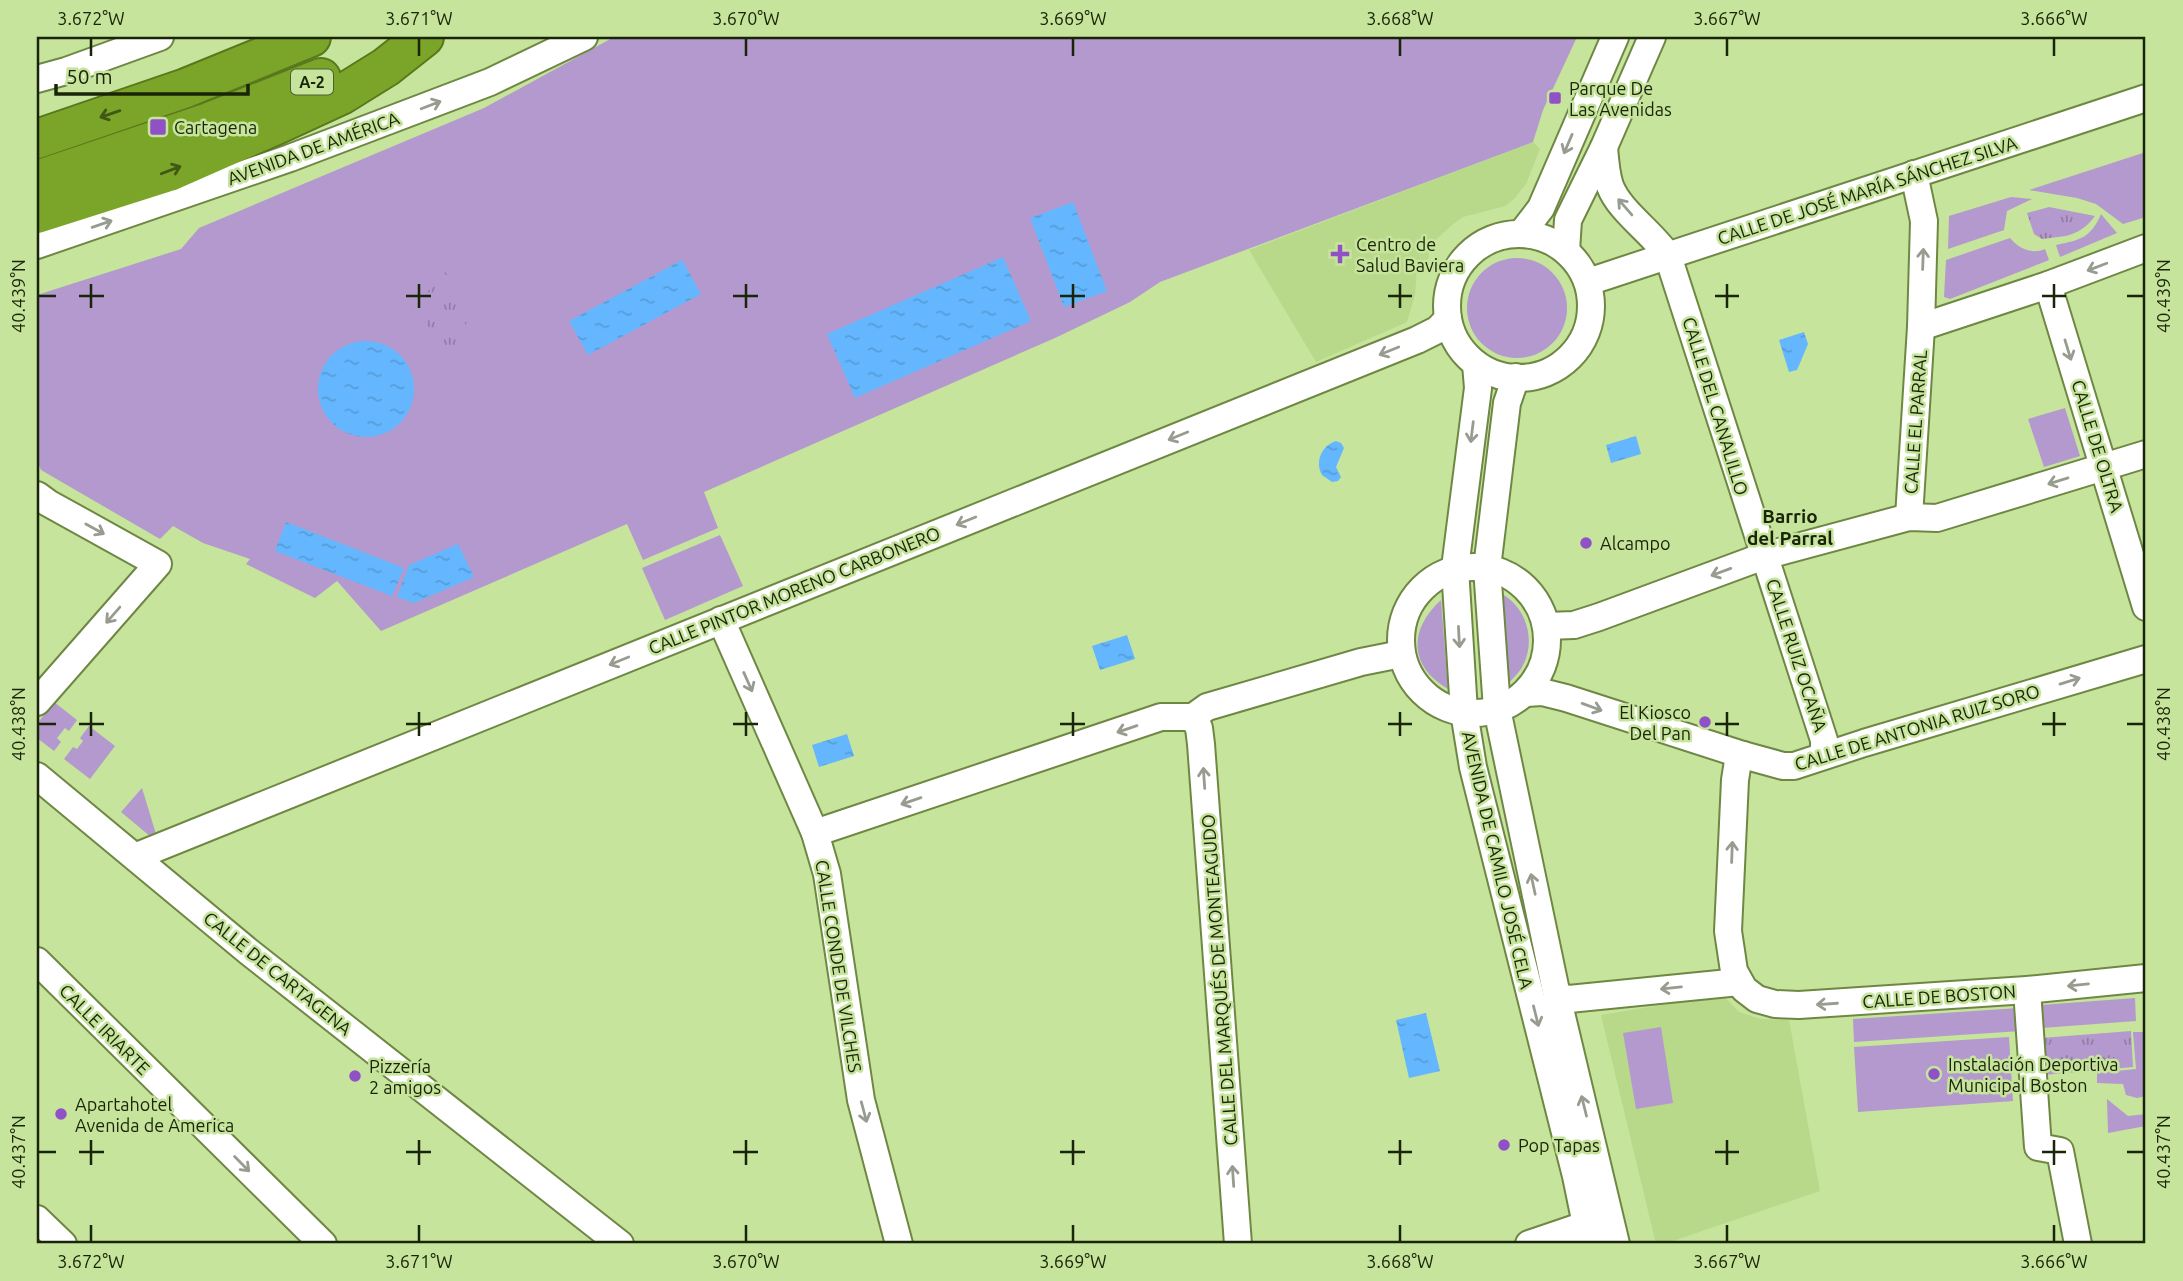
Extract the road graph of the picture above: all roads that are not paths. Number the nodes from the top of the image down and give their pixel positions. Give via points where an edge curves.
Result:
1 (160, 37) edge
2 (310, 37) edge
3 (415, 37) edge
4 (424, 37) edge
5 (584, 37) edge
6 (1615, 37) edge
7 (1652, 37) edge
8 (37, 79) edge
9 (2146, 98) edge
10 (37, 138) edge
11 (1604, 147) junction
12 (1914, 174) junction
13 (37, 180) edge
14 (37, 214) edge
15 (1521, 234) junction
16 (37, 245) edge
17 (2146, 248) edge
18 (1566, 251) junction
19 (1668, 256) junction
20 (1588, 282) junction
21 (2048, 285) junction
22 (1448, 319) junction
23 (1921, 327) junction
24 (1476, 364) junction
25 (1516, 377) junction
26 (2146, 454) edge
27 (2104, 467) junction
28 (37, 495) edge
29 (1909, 517) junction
30 (1764, 555) junction
31 (1455, 568) junction
32 (1488, 568) junction
33 (2146, 607) edge
34 (721, 620) junction
35 (1546, 626) junction
36 (1401, 654) junction
37 (2146, 659) edge
38 (1526, 692) junction
39 (37, 702) edge
40 (1497, 709) junction
41 (1464, 712) junction
42 (1193, 717) junction
43 (1743, 755) junction
44 (1824, 755) junction
45 (37, 776) edge
46 (815, 833) junction
47 (137, 856) junction
48 (37, 961) edge
49 (2146, 978) edge
50 (1739, 982) junction
51 (2026, 990) junction
52 (1558, 996) junction
53 (1606, 1193) junction
54 (37, 1219) edge
55 (1587, 1234) edge
56 (63, 1244) edge
57 (323, 1244) edge
58 (620, 1244) edge
59 (899, 1244) edge
60 (1238, 1244) edge
61 (1529, 1244) edge
62 (1616, 1244) edge
63 (2078, 1244) edge

1 - 8 street
2 -> 10 highway, A-2 via 186,88
3 - 13 highway, A-2 via 209,122
14 -> 4 highway via 169,172 278,124 341,95
16 -> 5 street, AVENIDA DE AMÉRICA via 402,116
6 -> 15 street via 1541,208
7 - 11 street
9 - 12 street, CALLE DE JOSÉ MARÍA SÁNCHEZ SILVA
11 - 18 street via 1568,220
19 -> 11 street via 1611,189
12 - 19 street, CALLE DE JOSÉ MARÍA SÁNCHEZ SILVA
23 -> 12 street, CALLE EL PARRAL via 1924,221
15 - 18 street via 1545,239
15 - 22 street via 1478,246 1462,262 1451,282
17 -> 21 street
18 - 20 street
19 - 20 street, CALLE DE JOSÉ MARÍA SÁNCHEZ SILVA
19 - 30 street, CALLE DEL CANALILLO
20 - 25 street via 1590,317 1570,356 1553,370
21 - 23 street
21 -> 27 street, CALLE DE OLTRA
22 - 24 street via 1460,348
22 -> 34 street, CALLE PINTOR MORENO CARBONERO via 1416,340
23 - 29 street, CALLE EL PARRAL
24 - 25 street via 1492,373
24 -> 31 street, AVENIDA DE CAMILO JOSÉ CELA via 1478,388
25 - 32 street, AVENIDA DE CAMILO JOSÉ CELA via 1507,403
26 - 27 street
27 -> 29 street via 1937,518
27 - 33 street, CALLE DE OLTRA
28 -> 39 street via 158,564
29 - 30 street
30 -> 35 street via 1599,617 1573,625
30 - 44 street, CALLE RUIZ OCAÑA via 1824,740
31 - 32 street
31 - 36 street via 1432,579 1414,596 1401,627
31 -> 41 street, AVENIDA DE CAMILO JOSÉ CELA
32 - 35 street via 1510,576 1529,592
32 - 40 street, AVENIDA DE CAMILO JOSÉ CELA
34 -> 46 street, CALLE CONDE DE VILCHES
34 -> 47 street, CALLE PINTOR MORENO CARBONERO
35 - 38 street via 1544,660
36 - 41 street via 1420,689 1440,704
36 - 42 street via 1208,707
44 -> 37 street, CALLE DE ANTONIA RUIZ SORO
38 - 40 street
38 -> 43 street, CALLE DE ANTONIA RUIZ SORO via 1566,698
40 - 41 street
52 -> 40 street, AVENIDA DE CAMILO JOSÉ CELA
41 -> 55 street, AVENIDA DE CAMILO JOSÉ CELA
42 -> 46 street via 1161,717
60 -> 42 street, CALLE DEL MARQUÉS DE MONTEAGUDO via 1201,744
43 - 44 street, CALLE DE ANTONIA RUIZ SORO via 1783,766
50 -> 43 street via 1728,930 1735,780
45 - 47 street, CALLE DE CARTAGENA
46 -> 59 street, CALLE CONDE DE VILCHES via 827,874 861,1100
47 - 58 street, CALLE DE CARTAGENA via 249,951
48 -> 57 street, CALLE IRIARTE
49 -> 51 street, CALLE DE BOSTON
51 -> 50 street, CALLE DE BOSTON via 1799,1005 1757,999
50 -> 52 street via 1569,999
51 - 63 street via 2038,1147 2060,1151
53 -> 52 street, AVENIDA DE CAMILO JOSÉ CELA
53 - 55 street
53 - 62 street, AVENIDA DE CAMILO JOSÉ CELA
54 - 56 street
55 - 61 street

